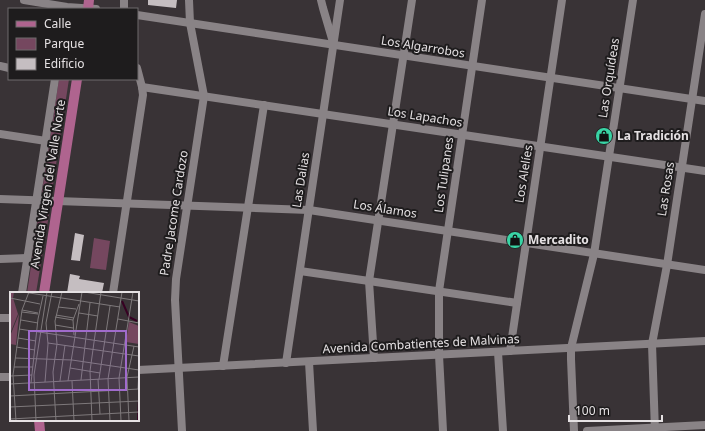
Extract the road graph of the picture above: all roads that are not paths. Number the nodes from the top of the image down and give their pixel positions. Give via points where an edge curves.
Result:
1 (24, 0) edge
2 (189, 0) edge
3 (321, 0) edge
4 (340, 0) edge
5 (412, 0) edge
6 (482, 0) edge
7 (562, 0) edge
8 (633, 0) edge
9 (67, 5) edge
10 (90, 7) edge
11 (705, 14) edge
12 (138, 15) edge
13 (190, 23) junction
14 (334, 45) junction
15 (403, 56) junction
16 (472, 66) junction
17 (138, 72) edge
18 (550, 78) junction
19 (55, 80) edge
20 (77, 80) edge
21 (142, 87) junction
22 (619, 89) junction
23 (204, 96) junction
24 (692, 99) junction
25 (705, 101) edge
26 (264, 105) junction
27 (323, 114) junction
28 (393, 124) junction
29 (0, 134) edge
30 (462, 135) junction
31 (46, 141) junction
32 (540, 147) junction
33 (609, 157) junction
34 (681, 168) junction
35 (705, 172) edge
36 (0, 199) edge
37 (36, 200) junction
38 (58, 200) junction
39 (126, 203) junction
40 (187, 205) junction
41 (248, 208) junction
42 (309, 210) junction
43 (378, 221) junction
44 (448, 231) junction
45 (526, 243) junction
46 (594, 254) junction
47 (27, 258) junction
48 (0, 259) edge
49 (667, 265) junction
50 (705, 270) edge
51 (300, 271) junction
52 (369, 280) junction
53 (439, 291) junction
54 (22, 292) edge
55 (44, 292) edge
56 (113, 292) edge
57 (517, 303) junction
58 (705, 341) edge
59 (652, 344) junction
60 (571, 348) junction
61 (510, 351) junction
62 (498, 352) junction
63 (439, 355) junction
64 (374, 358) junction
65 (309, 362) junction
66 (286, 363) junction
67 (224, 366) junction
68 (178, 368) junction
69 (139, 370) edge
70 (10, 377) edge
71 (0, 378) edge
72 (39, 421) edge
73 (705, 424) edge
74 (654, 429) edge
75 (40, 431) edge
76 (182, 431) edge
77 (313, 431) edge
78 (443, 431) edge
79 (503, 431) edge
80 (574, 431) edge
81 (587, 431) edge

1 - 9 street
2 - 13 street, Padre Jacome Cardozo
3 - 14 street
4 - 14 street, Las Dalias
5 - 15 street
6 - 16 street, Los Tulipanes
7 - 18 street, Los Alelíes
8 - 22 street, Las Orquídeas
9 - 10 street
11 - 24 street, Las Rosas
12 - 13 street, Los Algarrobos
13 - 14 street, Los Algarrobos
13 - 23 street, Padre Jacome Cardozo
14 - 15 street, Los Algarrobos
14 - 27 street, Las Dalias
15 - 16 street, Los Algarrobos
15 - 28 street
16 - 18 street, Los Algarrobos
16 - 30 street, Los Tulipanes
17 - 21 street
18 - 22 street, Los Algarrobos
18 - 32 street, Los Alelíes
19 - 31 street
20 - 38 main road, Avenida Virgen del Valle Norte
21 - 23 street, Los Lapachos
21 - 39 street via 143,95
22 - 24 street, Los Algarrobos
22 - 33 street, Las Orquídeas
23 - 26 street, Los Lapachos
23 - 40 street, Padre Jacome Cardozo
24 - 25 street, Los Algarrobos
24 - 34 street, Las Rosas
26 - 27 street, Los Lapachos
26 - 41 street
27 - 28 street, Los Lapachos
27 - 42 street, Las Dalias
28 - 30 street, Los Lapachos
28 - 43 street
29 - 31 street
30 - 32 street, Los Lapachos
30 - 44 street, Los Tulipanes
31 - 37 street
32 - 33 street, Los Lapachos
32 - 45 street, Los Alelíes
33 - 34 street, Los Lapachos
33 - 46 street, Las Orquídeas
34 - 35 street, Los Lapachos
34 - 49 street, Las Rosas
36 - 37 street, Los Álamos
37 - 38 street, Los Álamos
37 - 47 street
38 - 39 street, Los Álamos
38 - 55 main road, Avenida Virgen del Valle Norte
39 - 40 street, Los Álamos
39 - 56 street
40 - 41 street, Los Álamos
40 - 68 street, Padre Jacome Cardozo via 174,300
41 - 42 street, Los Álamos
41 - 67 street
42 - 43 street, Los Álamos
42 - 51 street, Las Dalias
43 - 44 street, Los Álamos
43 - 52 street
44 - 45 street, Los Álamos
44 - 53 street, Los Tulipanes
45 - 46 street, Los Álamos
45 - 57 street, Los Alelíes
46 - 49 street, Los Álamos
46 - 60 street, Las Orquídeas
47 - 48 street
47 - 54 street
49 - 50 street, Los Álamos
49 - 59 street, Las Rosas
51 - 52 street
51 - 66 street, Las Dalias
52 - 53 street
52 - 64 street
53 - 57 street
53 - 63 street, Los Tulipanes
57 - 61 street, Los Alelíes
58 - 59 street, Avenida Combatientes de Malvinas
59 - 60 street, Avenida Combatientes de Malvinas
59 - 74 street, Las Rosas
60 - 61 street, Avenida Combatientes de Malvinas
60 - 80 street, Las Orquídeas
61 - 62 street, Avenida Combatientes de Malvinas
62 - 63 street, Avenida Combatientes de Malvinas
62 - 79 street
63 - 64 street, Avenida Combatientes de Malvinas
63 - 78 street, Los Tulipanes
64 - 65 street, Avenida Combatientes de Malvinas
65 - 66 street, Avenida Combatientes de Malvinas
65 - 77 street
66 - 67 street, Avenida Combatientes de Malvinas
67 - 68 street, Avenida Combatientes de Malvinas
68 - 69 street, Avenida Combatientes de Malvinas
68 - 76 street, Padre Jacome Cardozo
70 - 71 street
72 - 75 main road
73 - 74 street
74 - 81 street

